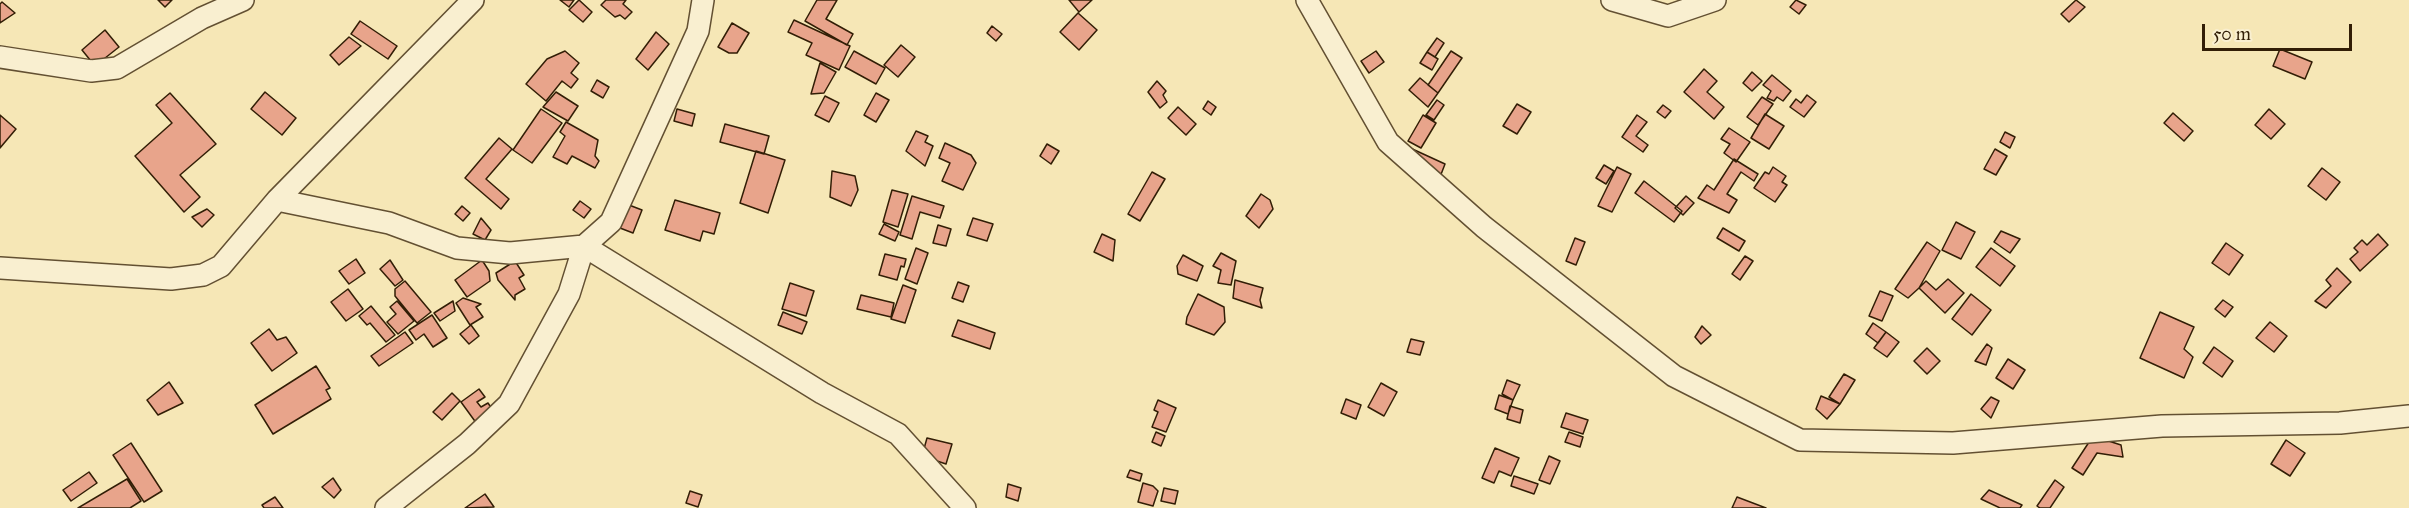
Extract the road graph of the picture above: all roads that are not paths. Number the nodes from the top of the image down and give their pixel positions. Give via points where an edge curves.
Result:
1 (243, 0) edge
2 (473, 0) edge
3 (703, 0) edge
4 (1307, 0) edge
5 (1612, 0) edge
6 (1715, 0) edge
7 (0, 57) edge
8 (277, 200) junction
9 (584, 246) junction
10 (0, 268) edge
11 (2409, 416) edge
12 (386, 508) edge
13 (964, 508) edge

1 - 7 street via 202,18 117,68 91,71
2 - 8 street
3 - 9 street via 698,31 611,222
4 - 11 street via 1396,150 1484,227 1674,376 1800,440 1953,443 2162,426 2340,423
5 - 6 street via 1668,16
8 - 9 street via 389,223 457,248 510,253
8 - 10 street via 221,266 203,275 171,279
9 - 12 street via 568,294 509,404 467,444
9 - 13 street via 822,393 898,434

